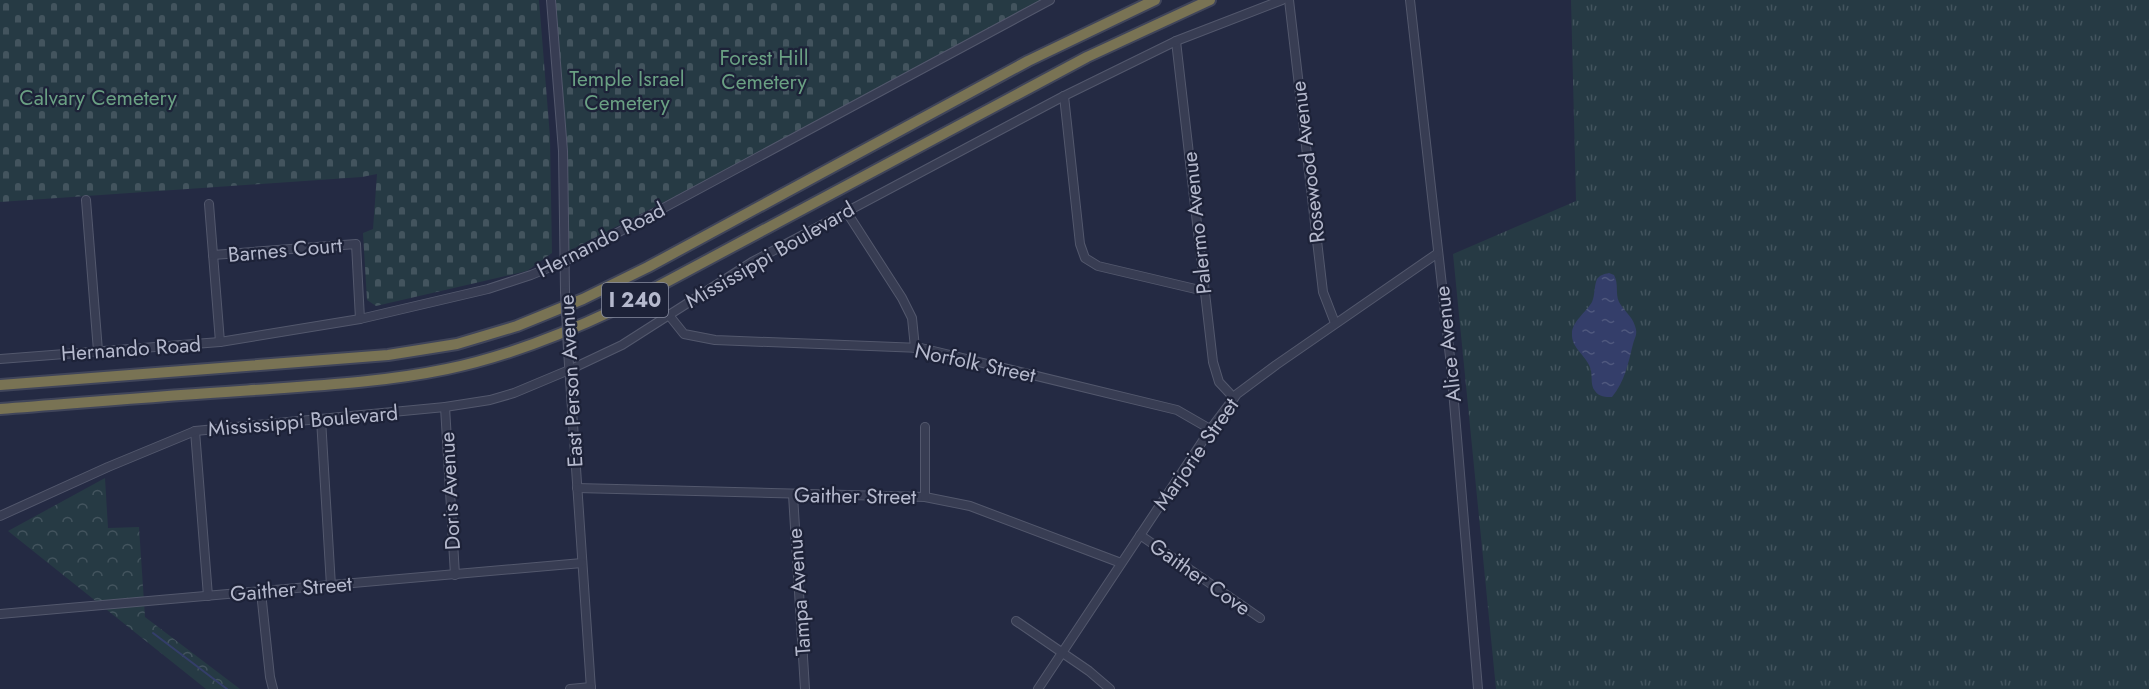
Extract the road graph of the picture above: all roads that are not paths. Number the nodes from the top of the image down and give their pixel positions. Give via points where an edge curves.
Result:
1 (551, 0) edge
2 (1050, 0) edge
3 (1155, 0) edge
4 (1210, 0) edge
5 (1282, 0) edge
6 (1289, 0) edge
7 (1410, 0) edge
8 (1176, 41) junction
9 (1064, 96) junction
10 (86, 200) dead end
11 (209, 204) dead end
12 (846, 211) junction
13 (1438, 252) junction
14 (213, 255) junction
15 (565, 261) junction
16 (1204, 291) junction
17 (668, 314) junction
18 (360, 319) junction
19 (1335, 323) junction
20 (220, 342) junction
21 (915, 348) junction
22 (98, 351) junction
23 (0, 358) edge
24 (569, 370) junction
25 (0, 385) edge
26 (1234, 398) junction
27 (445, 407) junction
28 (0, 409) edge
29 (321, 419) junction
30 (925, 427) dead end
31 (1210, 429) junction
32 (195, 431) junction
33 (577, 488) junction
34 (793, 495) junction
35 (925, 497) junction
36 (0, 516) edge
37 (1140, 535) junction
38 (582, 563) junction
39 (1121, 563) junction
40 (455, 575) junction
41 (331, 586) junction
42 (261, 592) junction
43 (208, 596) junction
44 (0, 614) edge
45 (1260, 618) dead end
46 (1016, 621) dead end
47 (1062, 654) junction
48 (591, 688) edge
49 (273, 689) edge
50 (570, 689) edge
51 (805, 689) edge
52 (1038, 689) edge
53 (1110, 689) edge
54 (1478, 689) edge

1 - 15 street, East Person Avenue via 563,151
2 - 15 street, Hernando Road
3 - 25 highway, I 240 via 1028,61 614,285 517,326 457,344 388,356
4 - 28 highway, I 240 via 1087,57 614,310 518,349 446,369 380,379
5 - 8 street, Mississippi Boulevard
6 - 19 street, Rosewood Avenue via 1323,292
7 - 13 street, Alice Avenue
8 - 9 street, Mississippi Boulevard
8 - 16 street, Palermo Avenue
9 - 12 street, Mississippi Boulevard
9 - 16 street via 1079,239 1085,258 1098,266
10 - 22 street
11 - 14 street
12 - 17 street, Mississippi Boulevard via 752,261
12 - 21 street via 902,298 912,318
13 - 19 street, Marjorie Street
13 - 54 street, Alice Avenue
14 - 18 street, Barnes Court via 356,244
14 - 20 street
15 - 18 street, Hernando Road via 488,289
15 - 24 street, East Person Avenue, bridge
16 - 26 street, Palermo Avenue via 1215,373
17 - 21 street, Norfolk Street via 684,334 715,340
17 - 24 street, Mississippi Boulevard via 622,345
18 - 20 street, Hernando Road
19 - 26 street, Marjorie Street
20 - 22 street, Hernando Road
21 - 31 street, Norfolk Street via 1177,410
22 - 23 street, Hernando Road
24 - 27 street, Mississippi Boulevard via 490,400
24 - 33 street, East Person Avenue
26 - 31 street, Marjorie Street
27 - 29 street, Mississippi Boulevard
27 - 40 street, Doris Avenue
29 - 32 street, Mississippi Boulevard
29 - 41 street
30 - 35 street
31 - 37 street, Marjorie Street
32 - 36 street, Mississippi Boulevard
32 - 43 street
33 - 34 street, Gaither Street
33 - 38 street, East Person Avenue
34 - 35 street, Gaither Street
34 - 51 street, Tampa Avenue
35 - 39 street, Gaither Street via 970,506
37 - 39 street, Marjorie Street
37 - 45 street, Gaither Cove
38 - 40 street, Gaither Street
38 - 48 street, East Person Avenue
39 - 47 street, Marjorie Street
40 - 41 street, Gaither Street
41 - 42 street, Gaither Street
42 - 43 street, Gaither Street
42 - 49 street
43 - 44 street, Gaither Street
46 - 47 street
47 - 52 street, Marjorie Street
47 - 53 street
48 - 50 street

